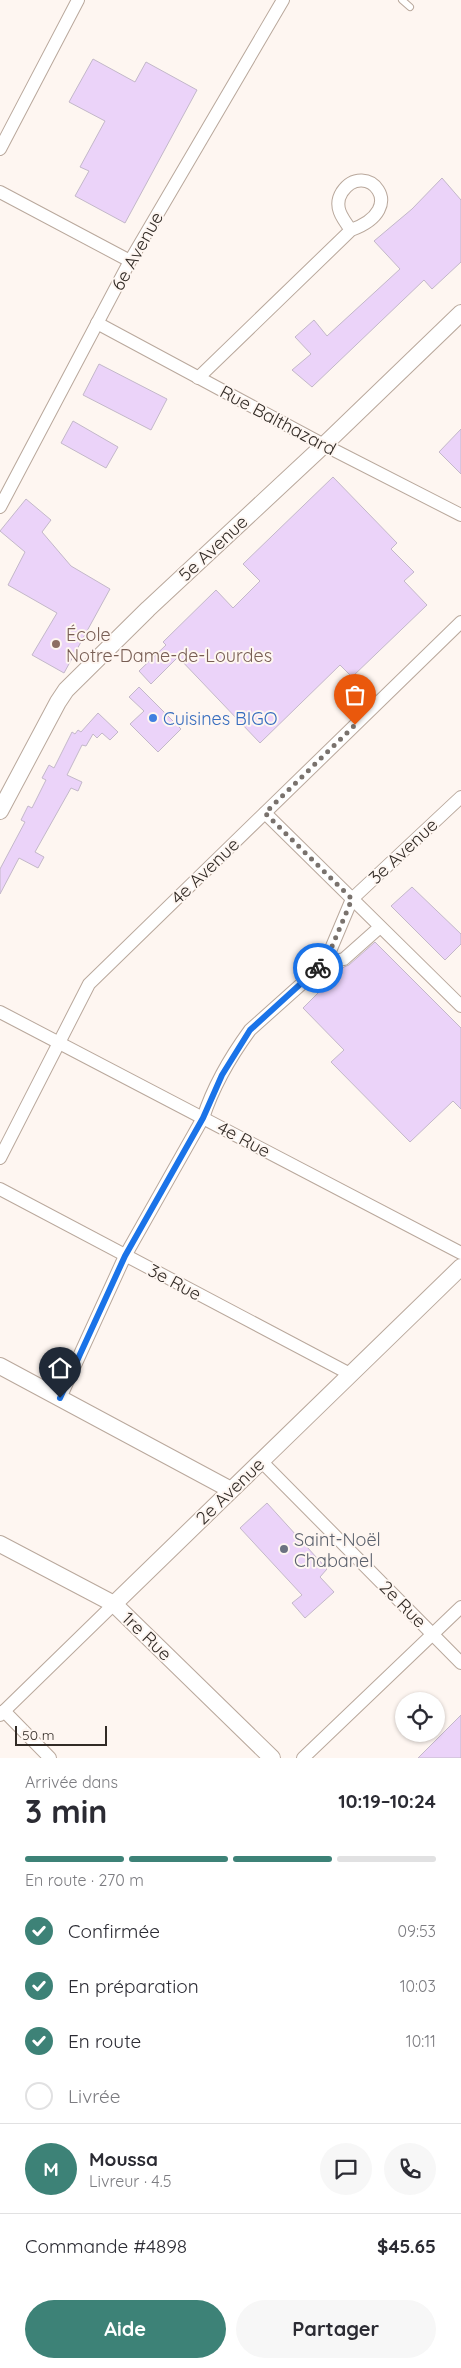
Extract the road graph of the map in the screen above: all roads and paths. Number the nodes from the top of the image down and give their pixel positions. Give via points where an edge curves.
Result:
1 (78, 0) edge
2 (284, 0) edge
3 (402, 0) edge
4 (410, 7) dead end
5 (0, 149) edge
6 (0, 192) edge
7 (351, 230) dead end
8 (130, 261) junction
9 (461, 313) edge
10 (97, 323) junction
11 (198, 378) junction
12 (324, 445) junction
13 (0, 507) edge
14 (461, 515) edge
15 (461, 622) edge
16 (461, 797) edge
17 (0, 811) edge
18 (265, 813) junction
19 (352, 899) junction
20 (380, 926) junction
21 (325, 963) junction
22 (459, 1001) edge
23 (0, 1012) edge
24 (59, 1043) junction
25 (203, 1118) junction
26 (0, 1158) edge
27 (0, 1189) edge
28 (461, 1253) edge
29 (125, 1256) junction
30 (461, 1266) edge
31 (0, 1366) edge
32 (350, 1374) junction
33 (60, 1398) junction
34 (261, 1461) junction
35 (231, 1490) junction
36 (0, 1544) edge
37 (114, 1604) junction
38 (461, 1606) edge
39 (433, 1634) junction
40 (461, 1663) edge
41 (2, 1713) edge
42 (50, 1758) edge
43 (272, 1758) edge
44 (303, 1758) edge

1 - 5 street
2 - 8 street, 6e Avenue
3 - 4 lane
6 - 8 street
7 - 11 street
8 - 10 street, 6e Avenue
9 - 12 street, 5e Avenue
10 - 11 street, Rue Balthazard
10 - 13 street, 6e Avenue
11 - 12 street, Rue Balthazard
12 - 14 street, Rue Balthazard
12 - 17 street, 5e Avenue via 66,690
15 - 18 street, 4e Avenue
16 - 19 street, 3e Avenue
18 - 19 street
18 - 24 street, 4e Avenue via 89,984
19 - 20 street
19 - 21 street, 3e Avenue
20 - 21 street, 3e Avenue via 344,959
20 - 22 street
21 - 25 street, 3e Avenue via 250,1030 222,1075
23 - 24 street, 4e Rue
24 - 25 street, 4e Rue
24 - 26 street, 4e Avenue
25 - 28 street, 4e Rue
25 - 29 street, 3e Avenue
27 - 29 street, 3e Rue
29 - 32 street, 3e Rue
29 - 33 street, 3e Avenue
30 - 32 street, 2e Avenue
31 - 33 street
32 - 34 street, 2e Avenue
33 - 35 street
34 - 35 street, 2e Avenue
34 - 39 street, 2e Rue
35 - 37 street, 2e Avenue
36 - 37 street, 1re Rue
37 - 41 street, 2e Avenue
37 - 43 street, 1re Rue
38 - 39 street
39 - 40 street, 2e Rue
39 - 44 street
41 - 42 street

